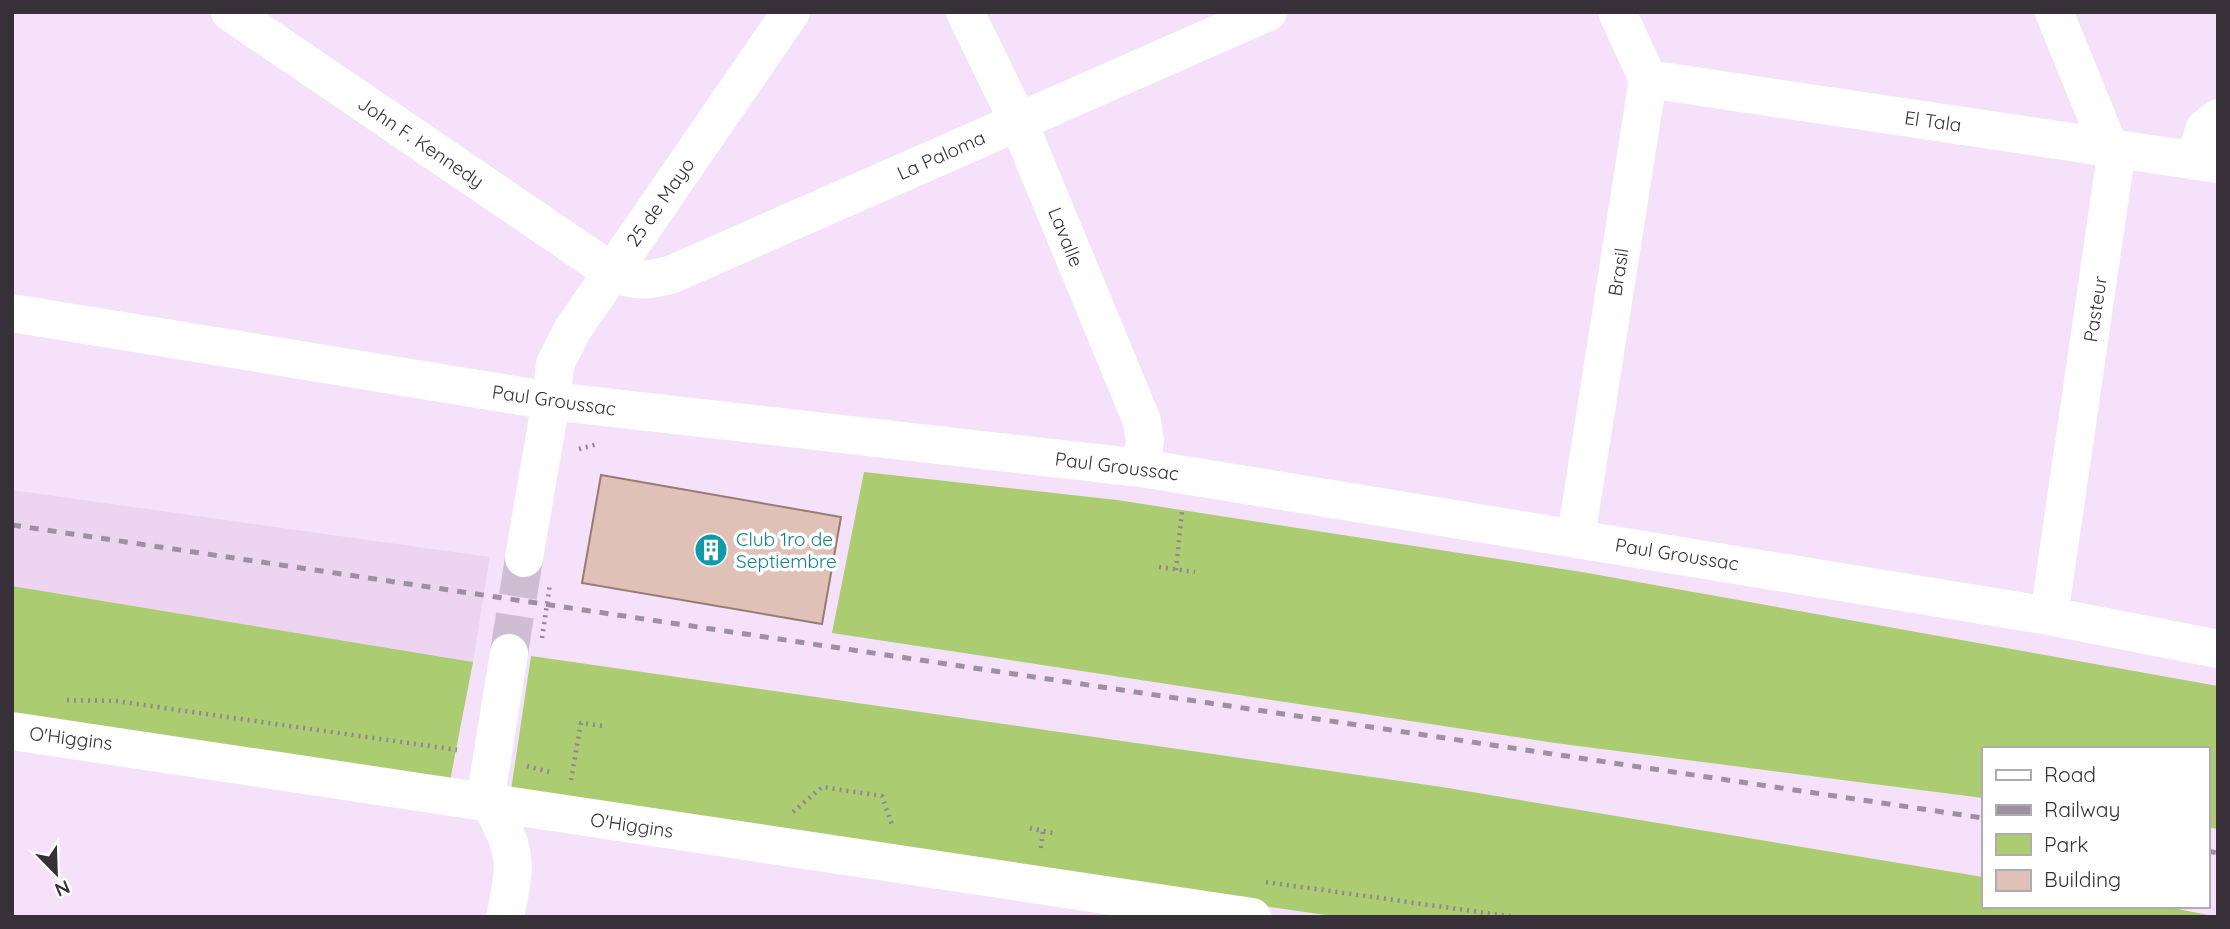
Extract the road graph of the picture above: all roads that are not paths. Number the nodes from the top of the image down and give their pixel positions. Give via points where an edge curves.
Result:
1 (230, 12) edge
2 (791, 12) edge
3 (965, 12) edge
4 (1268, 12) edge
5 (1617, 12) edge
6 (2054, 12) edge
7 (1648, 79) junction
8 (2218, 118) edge
9 (1018, 121) junction
10 (2112, 148) junction
11 (2206, 162) edge
12 (612, 272) junction
13 (12, 313) edge
14 (551, 401) junction
15 (1141, 468) junction
16 (1576, 537) junction
17 (537, 567) tunnel mouth
18 (2049, 616) junction
19 (525, 649) tunnel mouth
20 (2218, 649) edge
21 (12, 731) edge
22 (490, 805) junction
23 (1049, 902) edge
24 (505, 917) edge
25 (1252, 917) edge

1 - 12 street, John F. Kennedy
2 - 12 street, 25 de Mayo
3 - 9 street, Lavalle
4 - 9 street, La Paloma
5 - 7 street
6 - 10 street, Pasteur
7 - 10 street, El Tala
7 - 16 street, Brasil
8 - 11 street via 2205,128
9 - 12 street, La Paloma via 670,275 645,282
9 - 15 street, Lavalle via 1142,421
10 - 11 street, El Tala
10 - 18 street, Pasteur via 2114,178
12 - 14 street, 25 de Mayo via 555,364
13 - 14 street, Paul Groussac
14 - 15 street, Paul Groussac
14 - 17 street, 25 de Mayo via 543,448
15 - 16 street, Paul Groussac
16 - 18 street, Paul Groussac
18 - 20 street, Paul Groussac
19 - 22 street via 492,757
21 - 22 street, O'Higgins
22 - 23 street, O'Higgins
22 - 24 street via 512,854
23 - 25 street, O'Higgins

